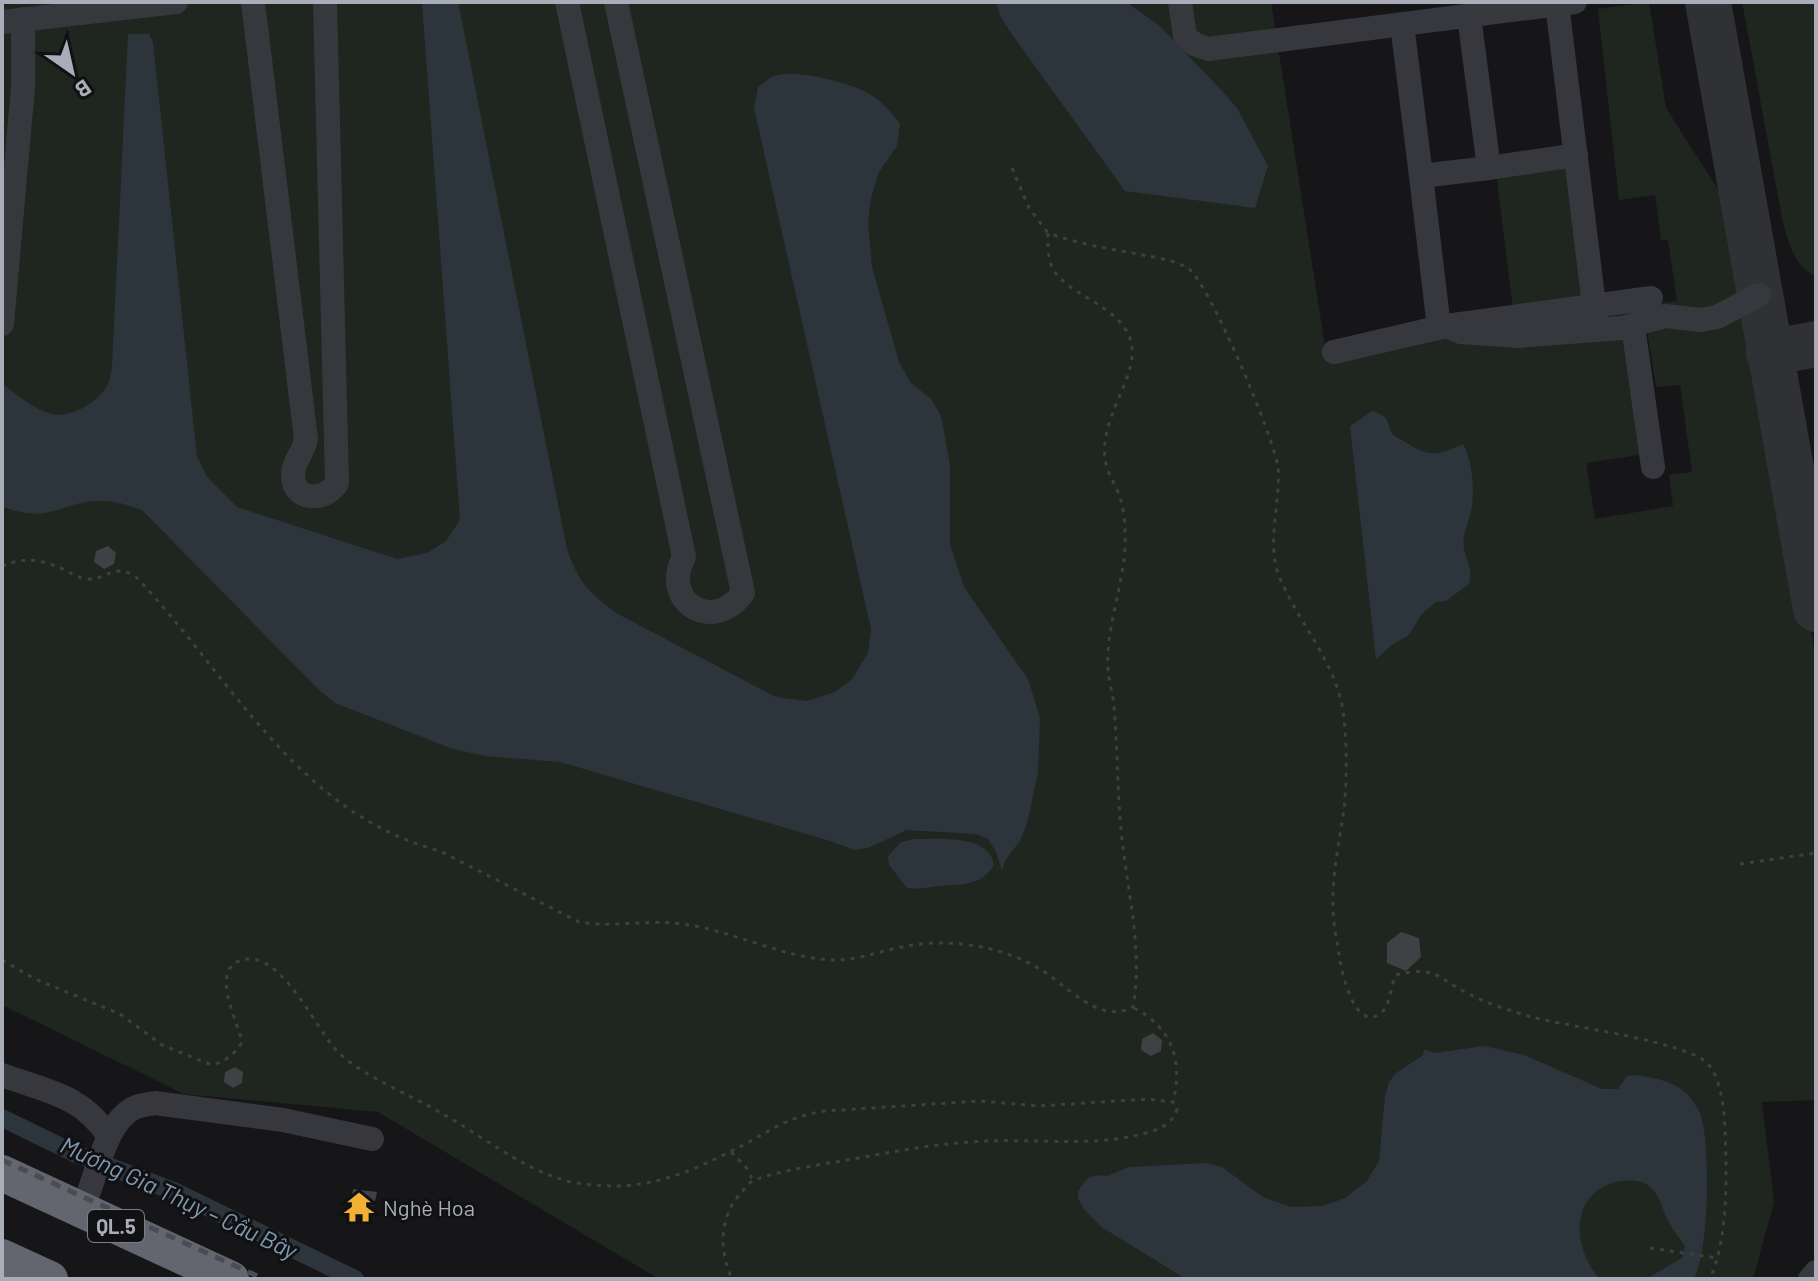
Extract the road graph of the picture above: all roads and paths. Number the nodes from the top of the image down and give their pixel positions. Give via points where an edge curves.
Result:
1 (176, 2) edge
2 (253, 2) edge
3 (325, 2) edge
4 (567, 2) edge
5 (616, 2) edge
6 (1180, 2) edge
7 (1566, 3) edge
8 (1469, 16) junction
9 (13, 21) edge
10 (1402, 24) junction
11 (1576, 155) junction
12 (1012, 168) dead end
13 (1489, 168) junction
14 (1421, 176) junction
15 (1048, 233) junction
16 (1759, 295) dead end
17 (1651, 298) dead end
18 (1596, 317) junction
19 (2, 324) edge
20 (1446, 326) junction
21 (1633, 326) junction
22 (1334, 352) dead end
23 (1653, 467) dead end
24 (2, 566) edge
25 (1816, 853) edge
26 (1740, 864) dead end
27 (2, 960) edge
28 (1133, 1007) junction
29 (2, 1075) edge
30 (1173, 1102) junction
31 (372, 1139) dead end
32 (107, 1142) junction
33 (730, 1152) junction
34 (2, 1173) edge
35 (753, 1181) junction
36 (86, 1197) junction
37 (1650, 1248) dead end
38 (2, 1257) edge
39 (1719, 1259) junction
40 (1816, 1272) edge
41 (50, 1279) edge
42 (231, 1279) edge
43 (732, 1279) edge
44 (1710, 1279) edge
45 (1810, 1279) edge

1 - 9 lane
2 - 3 lane via 306,439 293,479 300,492 313,497 328,494 337,483
4 - 5 lane via 684,557 679,590 693,608 716,612 743,593
6 - 10 lane via 1185,36 1208,49
7 - 8 lane
7 - 11 lane
8 - 10 lane
8 - 13 lane
9 - 19 lane via 23,87
10 - 14 lane
11 - 13 lane
11 - 18 lane
12 - 15 path via 1029,208
13 - 14 lane
14 - 20 lane via 1438,319
15 - 28 path via 1053,270 1119,321 1132,343 1130,368 1105,445 1126,530 1108,673 1134,934
15 - 39 path via 1172,261 1197,277 1266,427 1278,470 1278,574 1322,651 1344,715 1347,770 1333,900 1341,966 1359,1013 1368,1017 1386,1007 1396,975 1425,971 1470,995 1532,1017 1677,1048 1707,1063 1717,1084 1725,1134
16 - 21 lane via 1717,317 1665,316
17 - 18 lane
18 - 20 lane via 1493,336
18 - 21 lane
20 - 22 lane
21 - 23 lane
24 - 28 path via 37,559 80,578 112,570 135,576 272,741 340,802 390,833 440,851 579,922 683,924 835,960 923,944 968,945 1035,966 1111,1013
25 - 26 path
27 - 33 path via 120,1014 162,1045 212,1065 236,1053 242,1042 224,983 229,973 247,959 265,963 282,976 337,1051 358,1069 560,1179 616,1186 659,1181
28 - 30 path via 1171,1040 1177,1060
29 - 32 lane via 80,1105 98,1122
30 - 33 path via 1039,1106 979,1101 850,1108 800,1115
30 - 35 path via 1177,1109 1172,1120 1132,1137 940,1144
31 - 32 lane via 283,1120 155,1103 135,1107 119,1120
32 - 36 lane
33 - 35 path
34 - 36 highway, QL.5
35 - 43 path via 725,1220 722,1245
36 - 42 highway, QL.5
37 - 39 path
38 - 41 highway
39 - 44 path
40 - 45 lane

